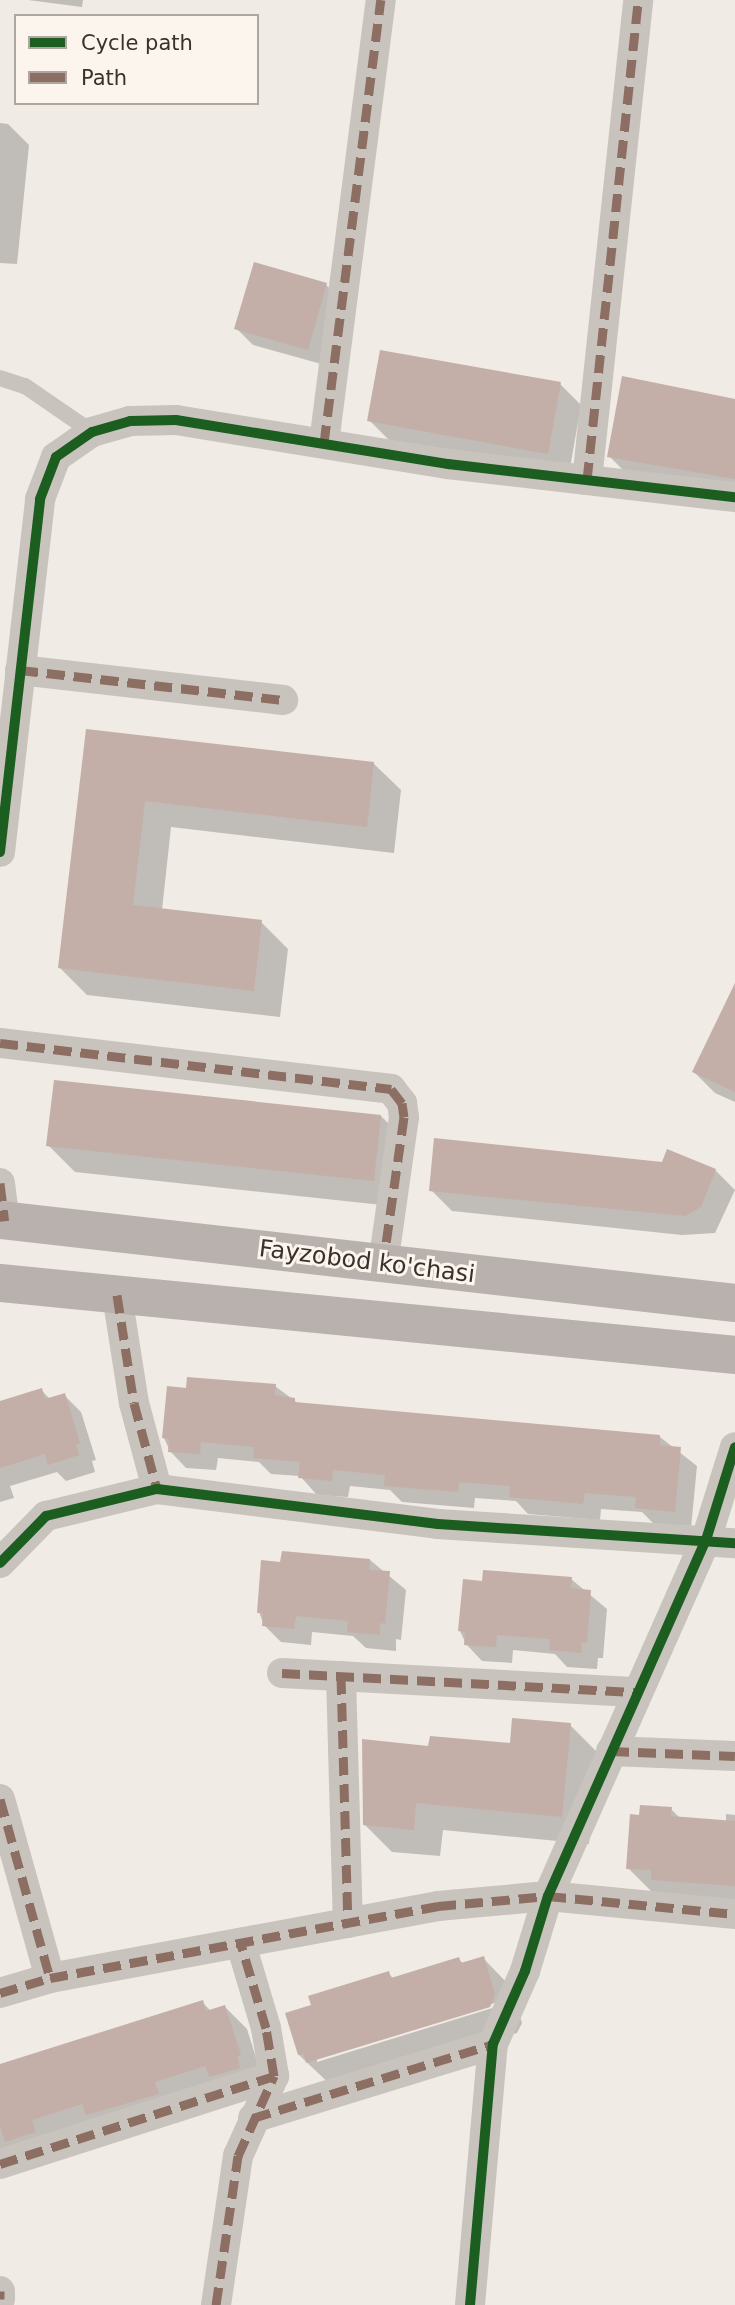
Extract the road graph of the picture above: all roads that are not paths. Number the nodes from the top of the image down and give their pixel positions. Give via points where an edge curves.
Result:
1 (382, 0) edge
2 (638, 0) edge
3 (0, 378) edge
4 (92, 432) junction
5 (324, 443) junction
6 (587, 480) junction
7 (735, 497) edge
8 (20, 670) junction
9 (283, 699) dead end
10 (0, 852) edge
11 (0, 1043) edge
12 (0, 1183) edge
13 (3, 1221) edge
14 (383, 1264) junction
15 (0, 1283) edge
16 (117, 1295) junction
17 (735, 1303) edge
18 (735, 1355) edge
19 (735, 1447) edge
20 (157, 1489) junction
21 (721, 1541) edge
22 (0, 1563) edge
23 (282, 1673) dead end
24 (341, 1676) junction
25 (637, 1692) junction
26 (611, 1751) junction
27 (735, 1756) edge
28 (0, 1799) edge
29 (548, 1896) junction
30 (735, 1914) edge
31 (348, 1923) junction
32 (241, 1944) junction
33 (50, 1978) junction
34 (0, 1993) edge
35 (493, 2044) junction
36 (274, 2076) junction
37 (253, 2118) junction
38 (0, 2164) edge
39 (0, 2291) edge
40 (0, 2300) edge
41 (216, 2305) edge
42 (470, 2305) edge

1 - 5 street
2 - 6 street
3 - 4 lane via 25,386
4 - 5 street via 152,419
4 - 8 street via 56,457 40,499
5 - 6 street via 448,464
6 - 7 street
8 - 9 street
8 - 10 street
11 - 14 street via 391,1088 402,1103 404,1117
12 - 13 street
13 - 14 main road, Fayzobod ko'chasi
14 - 17 main road, Fayzobod ko'chasi
15 - 16 main road
16 - 18 main road
16 - 20 street via 134,1404
19 - 21 street
20 - 21 street via 438,1524
20 - 22 street via 46,1516
21 - 25 street
23 - 24 street
24 - 25 street
24 - 31 street
25 - 26 street
26 - 27 street
26 - 29 street
28 - 33 street
29 - 30 street
29 - 31 street via 438,1906
29 - 35 street via 524,1971
31 - 32 street
32 - 33 street
32 - 36 street via 266,2028
33 - 34 street
35 - 37 street
35 - 42 street
36 - 37 street
36 - 38 street
37 - 41 street via 238,2156
39 - 40 street

